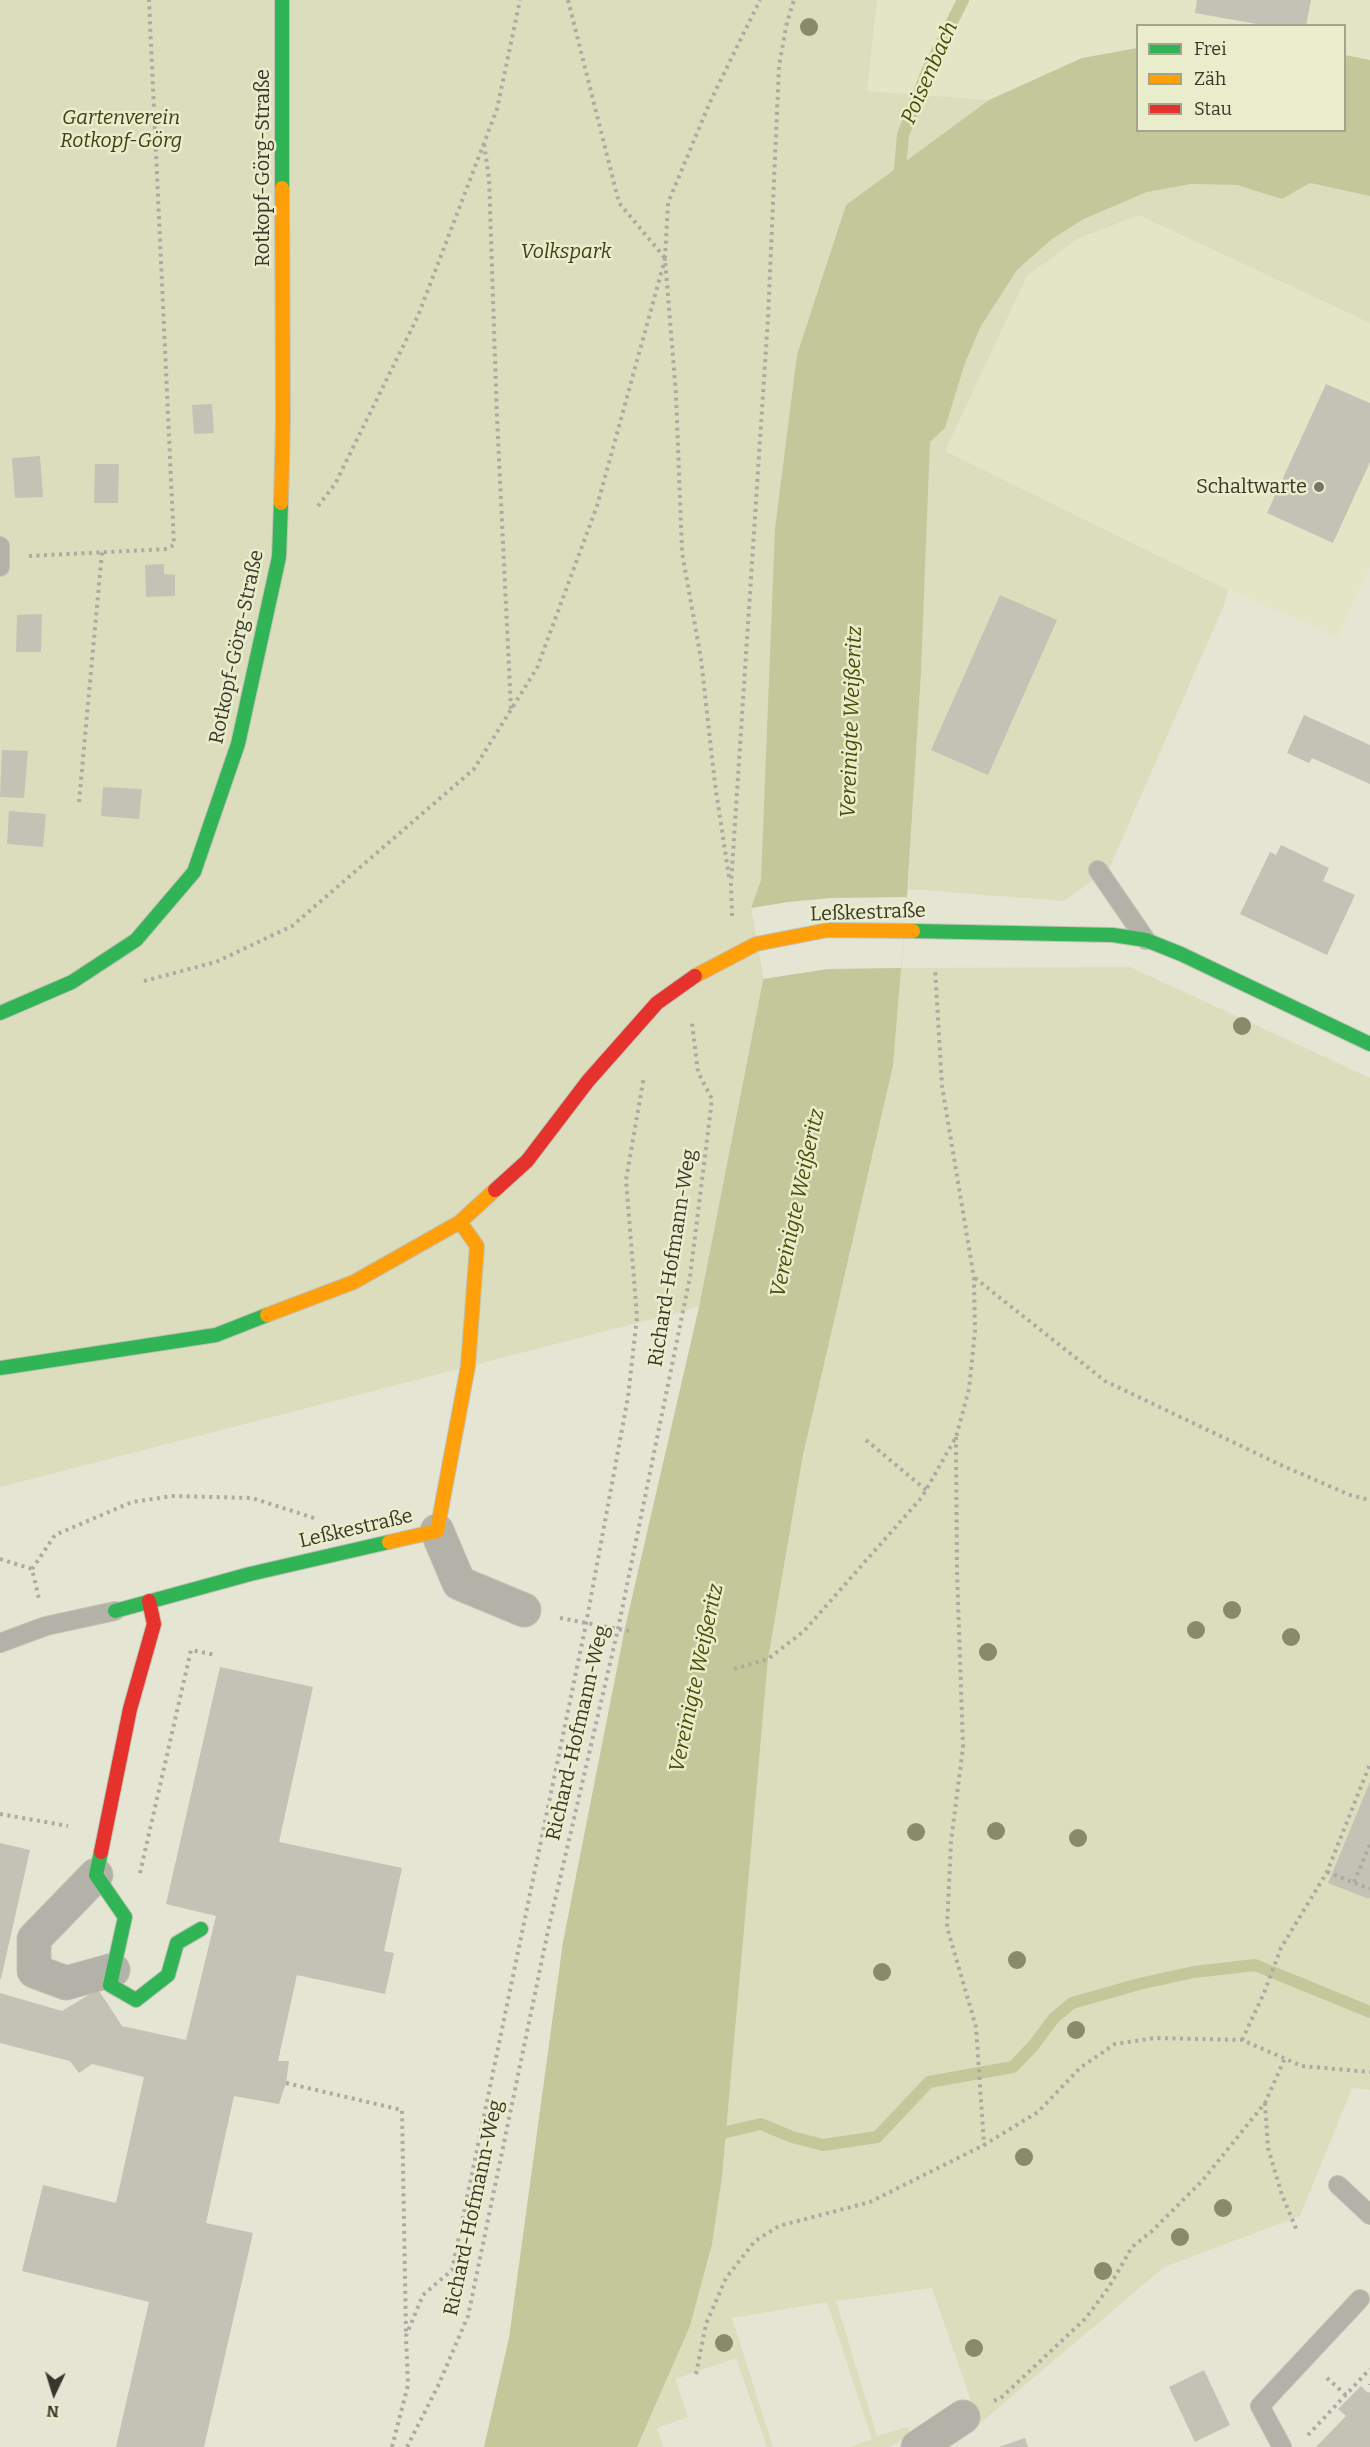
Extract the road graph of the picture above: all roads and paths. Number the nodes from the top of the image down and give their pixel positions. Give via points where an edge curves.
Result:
1 (149, 0) edge
2 (282, 0) edge
3 (520, 0) edge
4 (568, 0) edge
5 (760, 0) edge
6 (794, 0) edge
7 (484, 144) junction
8 (665, 259) junction
9 (314, 512) dead end
10 (0, 546) edge
11 (102, 552) junction
12 (0, 560) edge
13 (0, 567) edge
14 (511, 710) junction
15 (79, 802) dead end
16 (1098, 870) dead end
17 (730, 884) junction
18 (732, 924) dead end
19 (933, 931) junction
20 (1146, 940) junction
21 (137, 983) dead end
22 (0, 1013) edge
23 (691, 1014) dead end
24 (1370, 1044) edge
25 (645, 1072) dead end
26 (460, 1222) junction
27 (974, 1278) junction
28 (0, 1368) edge
29 (956, 1437) junction
30 (866, 1440) dead end
31 (926, 1490) junction
32 (1370, 1500) edge
33 (437, 1531) junction
34 (347, 1552) junction
35 (0, 1559) edge
36 (32, 1569) junction
37 (149, 1601) junction
38 (524, 1610) joint
39 (115, 1611) joint
40 (586, 1624) junction
41 (46, 1626) junction
42 (618, 1629) junction
43 (629, 1630) dead end
44 (0, 1643) edge
45 (216, 1655) dead end
46 (734, 1669) dead end
47 (1370, 1764) edge
48 (0, 1814) edge
49 (105, 1833) junction
50 (1370, 1844) edge
51 (1327, 1872) junction
52 (96, 1875) junction
53 (138, 1881) dead end
54 (1354, 1882) junction
55 (1370, 1889) edge
56 (201, 1929) dead end
57 (113, 1970) junction
58 (1242, 2040) junction
59 (1286, 2058) junction
60 (1370, 2072) edge
61 (286, 2083) dead end
62 (1265, 2103) junction
63 (984, 2145) junction
64 (1338, 2185) dead end
65 (1370, 2215) edge
66 (1297, 2231) dead end
67 (1360, 2299) dead end
68 (406, 2336) junction
69 (1370, 2369) edge
70 (696, 2374) dead end
71 (963, 2417) joint
72 (1305, 2438) dead end
73 (392, 2447) edge
74 (406, 2447) edge
75 (918, 2447) edge
76 (1282, 2447) edge

1 - 11 path via 174,545 167,549
2 - 22 street, Rotkopf-Görg-Straße via 283,419 279,557 238,744 194,872 136,940 72,982
3 - 7 path via 497,109
4 - 8 path via 619,203
5 - 8 path via 710,102 668,203
6 - 17 path via 779,66 768,318
7 - 9 path via 418,316 335,484
7 - 14 path via 489,178
8 - 14 path via 597,506 537,668
8 - 17 path via 682,552 701,659
10 - 12 lane
11 - 12 path
11 - 15 path
12 - 13 lane
14 - 21 path via 474,769 292,926 216,962
16 - 20 lane
17 - 18 path
19 - 20 street, Leßkestraße via 1113,935
19 - 26 street, Leßkestraße via 828,930 756,944 692,978 657,1003 588,1081 527,1161
19 - 27 path via 942,1086
20 - 24 street, Leßkestraße
23 - 42 path, Richard-Hofmann-Weg via 698,1072 712,1099 706,1151 690,1277
25 - 40 path via 626,1180 637,1317 628,1397
26 - 28 street, Leßkestraße via 354,1282 216,1335
26 - 33 street, Leßkestraße via 477,1246 477,1256 468,1366
27 - 29 path via 975,1331 969,1389
27 - 32 path via 1105,1381 1283,1466
29 - 31 path
29 - 63 path via 963,1747 951,1842 947,1927 976,2026
30 - 31 path
31 - 46 path via 804,1631 768,1659
33 - 34 street, Leßkestraße
33 - 38 street via 459,1583
34 - 36 path via 325,1522 252,1498 172,1496 132,1502 56,1535
34 - 37 street, Leßkestraße
35 - 36 path
36 - 41 path
37 - 39 street, Leßkestraße
37 - 49 street via 154,1624 130,1709
38 - 40 path
39 - 41 lane
40 - 42 path
40 - 68 path via 452,2270 423,2295
41 - 44 lane
42 - 43 path
42 - 74 path, Richard-Hofmann-Weg via 549,1926 468,2316
45 - 53 path via 191,1650
47 - 51 path
48 - 49 path
49 - 52 street
50 - 54 path
51 - 54 path
51 - 58 path via 1281,1948
52 - 57 street via 125,1917
52 - 57 street via 34,1939 34,1971 66,1983
54 - 55 path
56 - 57 street via 177,1943 168,1975 136,2000 110,1984
58 - 59 path
58 - 63 path via 1155,2038 1115,2044 1080,2068 1038,2112
59 - 60 path via 1302,2066
59 - 62 path
61 - 68 path via 402,2110
62 - 66 path via 1268,2148
62 - 71 path via 1202,2181 1132,2247 1086,2318 1002,2397
63 - 70 path via 870,2202 779,2226 754,2241 726,2278 706,2324
64 - 65 lane
67 - 76 lane via 1260,2406
68 - 73 path via 408,2385
69 - 72 path
71 - 75 street

